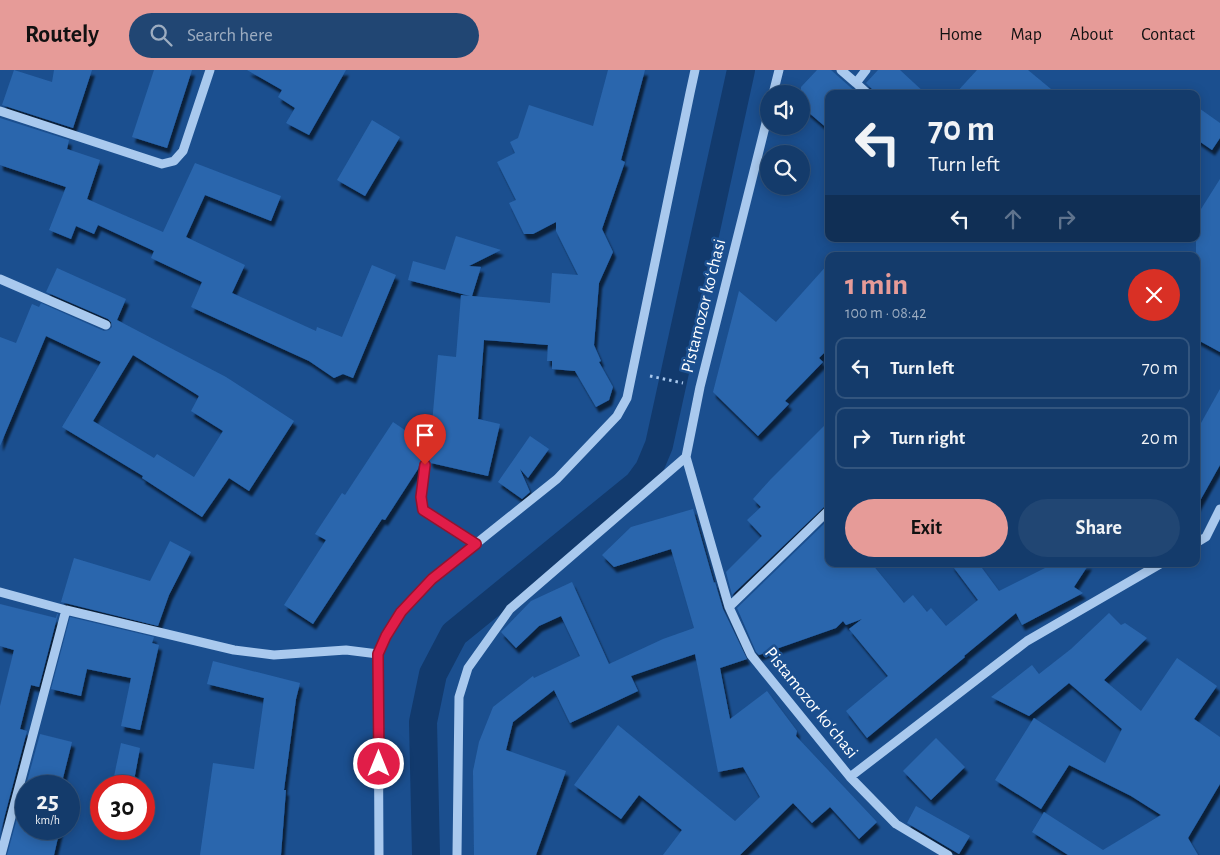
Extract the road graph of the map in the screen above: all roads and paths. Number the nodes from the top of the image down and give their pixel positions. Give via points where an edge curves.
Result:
1 (210, 70) edge
2 (695, 70) edge
3 (779, 70) edge
4 (841, 70) edge
5 (866, 70) edge
6 (856, 83) junction
7 (775, 85) edge
8 (864, 90) edge
9 (0, 112) edge
10 (763, 135) edge
11 (0, 280) edge
12 (106, 325) dead end
13 (633, 372) junction
14 (700, 387) junction
15 (686, 457) junction
16 (425, 465) dead end
17 (1220, 509) edge
18 (825, 514) edge
19 (1200, 541) edge
20 (476, 544) junction
21 (1155, 567) edge
22 (0, 592) edge
23 (729, 607) junction
24 (66, 610) junction
25 (378, 654) junction
26 (850, 777) junction
27 (1, 855) edge
28 (379, 855) edge
29 (457, 855) edge
30 (948, 855) edge

1 - 9 street via 183,151 174,161 162,164
2 - 13 street
3 - 7 street
4 - 6 street
5 - 6 street
6 - 8 street
10 - 14 street, Pistamozor koʻchasi
11 - 12 street
13 - 14 path
13 - 20 street via 628,398 617,416 556,480
14 - 15 street, Pistamozor koʻchasi
15 - 23 street, Pistamozor koʻchasi
15 - 29 street via 510,608 468,668 458,697
16 - 20 street via 421,497 423,510
17 - 19 street via 1206,537
18 - 23 street
20 - 25 street via 432,579 401,612
21 - 26 street, Pistamozor koʻchasi via 1027,642
22 - 24 street
23 - 26 street, Pistamozor koʻchasi via 751,655
24 - 25 street via 234,650 274,656 346,650
24 - 27 street
25 - 28 street
26 - 30 street via 896,824

